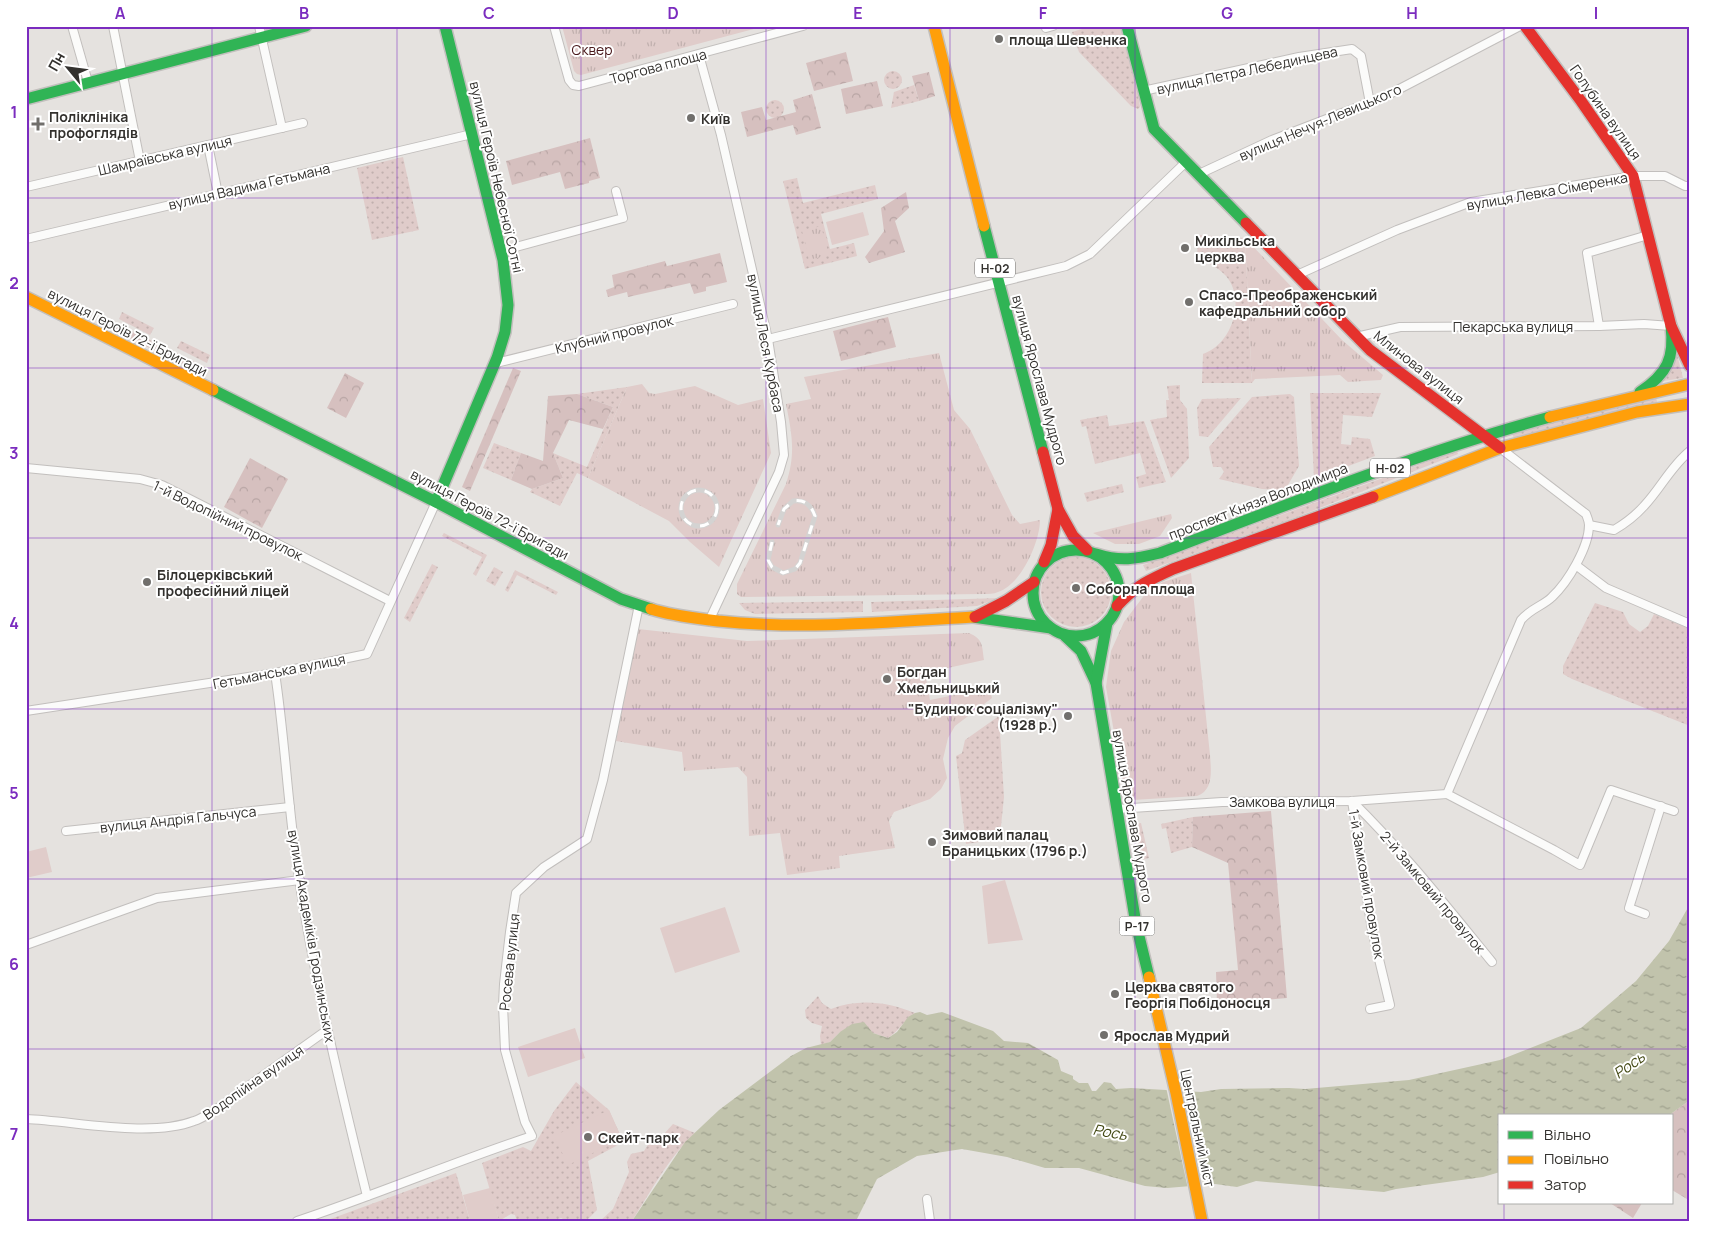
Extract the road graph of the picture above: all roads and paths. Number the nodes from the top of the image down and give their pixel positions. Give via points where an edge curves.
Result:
1 (72, 26) edge
2 (112, 26) edge
3 (306, 26) edge
4 (446, 26) edge
5 (554, 26) edge
6 (803, 26) edge
7 (934, 26) edge
8 (1046, 26) edge
9 (1053, 26) edge
10 (1128, 26) edge
11 (1520, 26) edge
12 (1525, 26) edge
13 (260, 32) edge
14 (699, 55) junction
15 (122, 73) junction
16 (88, 82) junction
17 (1143, 91) junction
18 (26, 98) edge
19 (1370, 103) junction
20 (303, 123) dead end
21 (282, 128) junction
22 (472, 134) junction
23 (208, 145) junction
24 (140, 161) junction
25 (1186, 162) junction
26 (1199, 174) junction
27 (1633, 176) junction
28 (1690, 186) edge
29 (26, 187) edge
30 (616, 191) dead end
31 (218, 194) junction
32 (1648, 235) junction
33 (26, 239) edge
34 (501, 250) junction
35 (1297, 275) junction
36 (998, 283) junction
37 (26, 297) edge
38 (733, 304) dead end
39 (1599, 326) junction
40 (1671, 326) junction
41 (1356, 337) junction
42 (768, 339) junction
43 (496, 363) junction
44 (1690, 366) edge
45 (1690, 384) edge
46 (1633, 397) junction
47 (1690, 404) edge
48 (1484, 436) junction
49 (1500, 448) junction
50 (1690, 451) edge
51 (26, 468) edge
52 (436, 502) junction
53 (1058, 509) junction
54 (1589, 525) junction
55 (1092, 552) junction
56 (1043, 565) junction
57 (1577, 566) junction
58 (1034, 582) junction
59 (390, 601) junction
60 (638, 605) junction
61 (1117, 606) junction
62 (974, 617) junction
63 (709, 621) junction
64 (1107, 623) junction
65 (1690, 624) edge
66 (1051, 628) junction
67 (1066, 636) junction
68 (275, 674) junction
69 (1096, 683) junction
70 (26, 711) edge
71 (1447, 794) junction
72 (1352, 801) junction
73 (1661, 806) junction
74 (290, 807) junction
75 (1117, 810) junction
76 (1674, 810) dead end
77 (66, 831) dead end
78 (300, 880) junction
79 (1645, 914) dead end
80 (26, 945) edge
81 (1492, 962) dead end
82 (1370, 1009) dead end
83 (327, 1030) junction
84 (1164, 1041) joint
85 (26, 1119) edge
86 (367, 1196) junction
87 (927, 1199) dead end
88 (297, 1221) edge
89 (930, 1221) edge
90 (1202, 1221) edge

1 - 16 street
2 - 15 street
3 - 13 main road
4 - 22 main road, вулиця Героїв Небесної Сотні
5 - 14 street, Торгова площа via 568,80 573,85
6 - 14 street, Торгова площа
7 - 36 main road, вулиця Ярослава Мудрого / Н-02
8 - 9 street
10 - 17 main road, Млинова вулиця
11 - 19 street, вулиця Нечуя-Левицького
12 - 27 main road, Голубина вулиця
13 - 15 main road
13 - 21 street
14 - 42 street, вулиця Леся Курбаса
15 - 16 main road
15 - 24 street
16 - 18 main road
17 - 19 street, вулиця Петра Лебединцева via 1299,57 1352,49 1361,56
17 - 25 main road, Млинова вулиця via 1154,128
19 - 26 street, вулиця Нечуя-Левицького via 1272,140
20 - 21 street, Шамраївська вулиця
21 - 23 street, Шамраївська вулиця
22 - 31 street, вулиця Вадима Гетьмана
22 - 34 main road, вулиця Героїв Небесної Сотні
23 - 24 street, Шамраївська вулиця
23 - 31 street
24 - 29 street, Шамраївська вулиця
25 - 26 main road, Млинова вулиця
25 - 36 street via 1090,254 1066,266
26 - 35 main road, Млинова вулиця
27 - 28 street, вулиця Левка Сімеренка via 1665,176
27 - 32 main road, Голубина вулиця
27 - 35 street, вулиця Левка Сімеренка via 1471,202 1397,230
30 - 34 street via 623,218
31 - 33 street, вулиця Вадима Гетьмана
32 - 39 street via 1587,253
32 - 40 main road, Голубина вулиця
34 - 43 main road, вулиця Героїв Небесної Сотні via 509,297 503,343
35 - 41 main road, Млинова вулиця
36 - 42 street
36 - 53 main road, вулиця Ярослава Мудрого / Н-02
37 - 52 main road, вулиця Героїв 72-ї Бригади
38 - 43 street, Клубний провулок
39 - 40 street, Пекарська вулиця
39 - 41 street, Пекарська вулиця via 1400,327
40 - 44 main road, Голубина вулиця
40 - 46 main road via 1673,352 1668,365 1648,388
41 - 48 main road, Млинова вулиця
42 - 63 street, вулиця Леся Курбаса via 784,455
43 - 52 main road, вулиця Героїв Небесної Сотні
45 - 46 main road, проспект Князя Володимира / Н-02
46 - 48 main road, проспект Князя Володимира / Н-02
47 - 49 main road, Н-02 via 1638,412
48 - 49 main road, Млинова вулиця
48 - 55 main road, проспект Князя Володимира / Н-02 via 1160,553 1115,561
49 - 54 street, Млинова вулиця via 1586,514
49 - 61 main road, Н-02 via 1173,569 1142,583
50 - 54 street via 1629,521 1614,530
51 - 59 street, 1-й Водопійний провулок via 140,479 162,485
52 - 59 street, Гетьманська вулиця
52 - 60 main road, вулиця Героїв 72-ї Бригади
53 - 55 main road, вулиця Ярослава Мудрого / Н-02 via 1073,536
53 - 56 main road, вулиця Ярослава Мудрого / Н-02 via 1052,545
54 - 57 street
55 - 56 main road via 1067,550
55 - 61 main road via 1111,566 1117,575 1120,594
56 - 58 main road, Н-02
57 - 65 street via 1606,588
57 - 71 street via 1552,598 1521,620
58 - 62 main road, вулиця Героїв 72-ї Бригади via 1008,601
58 - 66 main road via 1036,610
59 - 68 street, Гетьманська вулиця via 367,654
60 - 63 main road, вулиця Героїв 72-ї Бригади via 669,615
60 - 86 street, Росева вулиця via 603,780 587,839 544,867 516,894 504,984 505,1050 532,1136
61 - 64 main road, Н-02
62 - 63 main road, вулиця Героїв 72-ї Бригади via 805,625
62 - 66 main road, вулиця Героїв 72-ї Бригади
64 - 67 main road via 1085,635
64 - 69 main road, вулиця Ярослава Мудрого / Р-17
66 - 67 main road
67 - 69 main road, вулиця Ярослава Мудрого / Р-17 via 1081,651
68 - 70 street, Гетьманська вулиця
68 - 74 street, вулиця Академіків Гродзинських
69 - 75 main road, вулиця Ярослава Мудрого / Р-17
71 - 72 street, Замкова вулиця
71 - 73 street via 1580,865 1611,790
72 - 75 street, Замкова вулиця via 1222,802
72 - 81 street, 2-й Замковий провулок via 1373,821
72 - 82 street, 1-й Замковий провулок via 1372,930 1390,1005
73 - 76 street
73 - 79 street via 1629,908
74 - 77 street, вулиця Андрія Гальчуса
74 - 78 street, вулиця Академіків Гродзинських
75 - 84 main road, вулиця Ярослава Мудрого / Р-17 via 1136,924
78 - 80 street via 156,898
78 - 83 street, вулиця Академіків Гродзинських
83 - 85 street, Водопійна вулиця via 195,1121 150,1128
83 - 86 street, вулиця Академіків Гродзинських
84 - 90 main road, Центральний міст / Р-17
86 - 88 street, Росева вулиця
87 - 89 street

